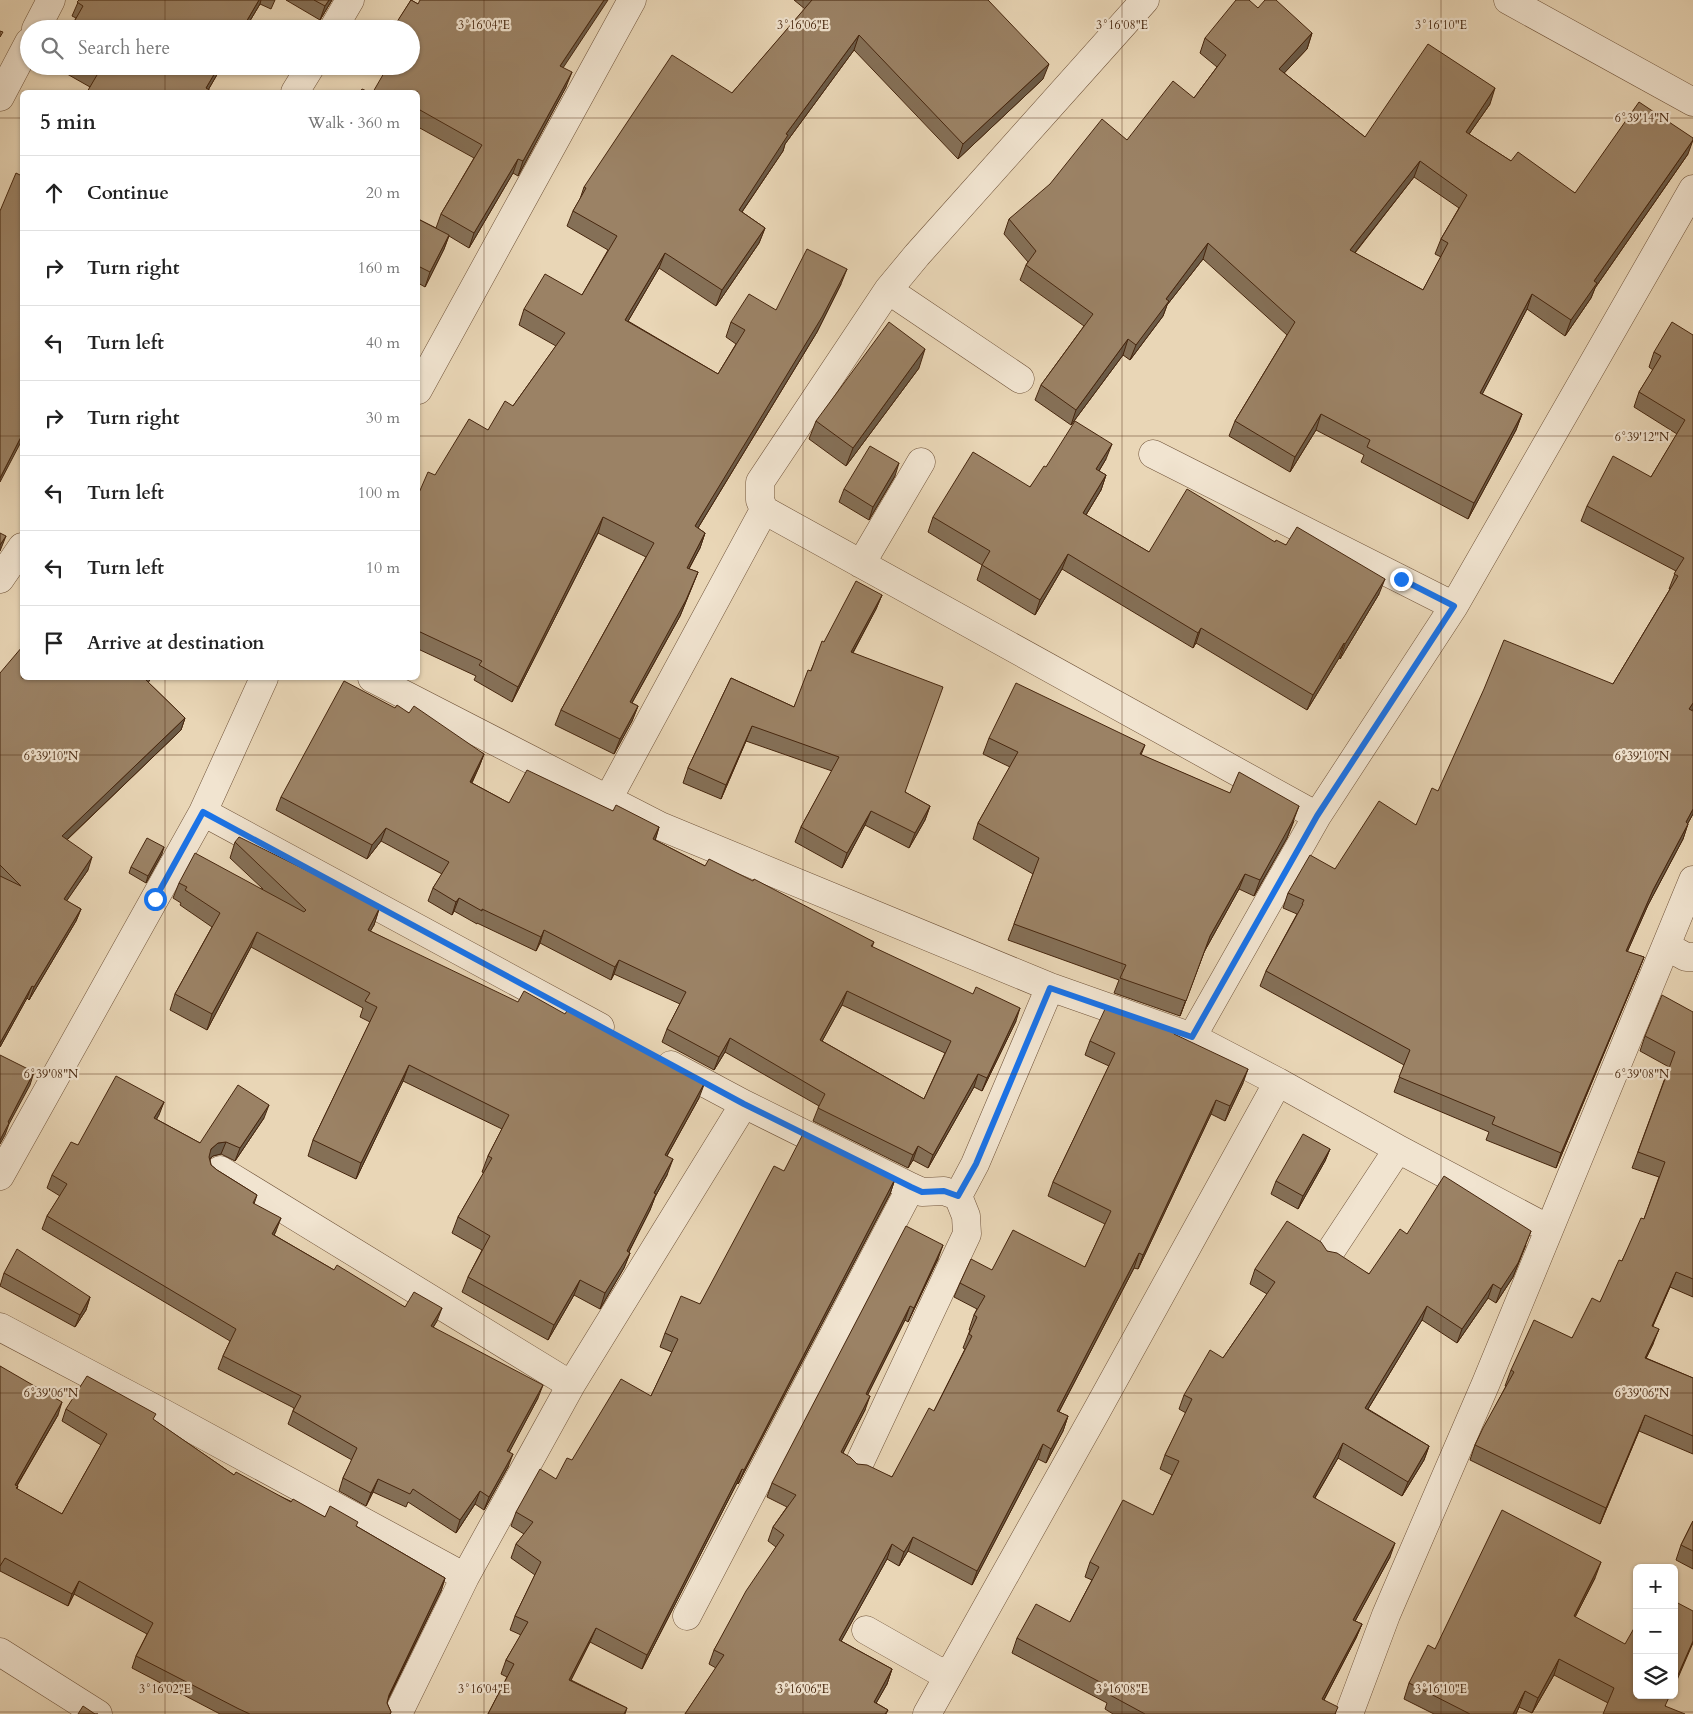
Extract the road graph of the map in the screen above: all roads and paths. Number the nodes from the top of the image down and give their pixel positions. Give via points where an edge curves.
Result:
1 (51, 0) edge
2 (350, 0) edge
3 (632, 0) edge
4 (1145, 0) edge
5 (1508, 0) edge
6 (41, 20) edge
7 (338, 20) edge
8 (20, 59) edge
9 (305, 75) edge
10 (296, 90) edge
11 (0, 97) edge
12 (1693, 102) edge
13 (1693, 189) edge
14 (888, 290) junction
15 (1020, 379) dead end
16 (420, 386) edge
17 (1153, 454) dead end
18 (921, 462) dead end
19 (764, 510) junction
20 (20, 550) edge
21 (861, 564) junction
22 (0, 579) edge
23 (1454, 606) junction
24 (263, 680) edge
25 (376, 680) edge
26 (608, 799) junction
27 (203, 812) junction
28 (1317, 816) junction
29 (1693, 880) edge
30 (1666, 946) junction
31 (1693, 957) edge
32 (1050, 988) junction
33 (1192, 1037) junction
34 (622, 1038) edge
35 (648, 1052) edge
36 (1278, 1082) junction
37 (744, 1104) junction
38 (1398, 1149) junction
39 (220, 1170) edge
40 (0, 1176) edge
41 (911, 1187) junction
42 (958, 1196) junction
43 (1549, 1229) junction
44 (1330, 1252) edge
45 (0, 1327) edge
46 (571, 1385) junction
47 (859, 1464) edge
48 (465, 1577) junction
49 (687, 1616) dead end
50 (866, 1630) dead end
51 (0, 1652) edge
52 (947, 1676) junction
53 (98, 1714) edge
54 (398, 1714) edge
55 (927, 1714) edge
56 (1348, 1714) edge

1 - 6 street
2 - 7 street
3 - 16 street
4 - 14 street
5 - 12 street
8 - 11 street
9 - 10 street
13 - 23 street
14 - 15 street
14 - 19 street via 760,482 760,500
17 - 23 street
18 - 21 street
19 - 21 street
19 - 26 street
20 - 22 street
21 - 28 street
23 - 28 street
24 - 27 street
25 - 26 street
26 - 32 street via 660,826
27 - 34 street
27 - 40 street
28 - 33 street
29 - 30 street
30 - 31 street via 1686,957
30 - 43 street
32 - 33 street
32 - 42 street via 976,1164
33 - 36 street
35 - 37 street
36 - 38 street
36 - 52 street
37 - 41 street
37 - 46 street
38 - 43 street
38 - 44 street
39 - 46 street
41 - 42 street via 922,1192 944,1191
41 - 49 street
42 - 47 street via 966,1216 967,1234
43 - 56 street via 1386,1615
45 - 48 street
46 - 48 street
48 - 54 street
50 - 52 street
51 - 53 street
52 - 55 street

